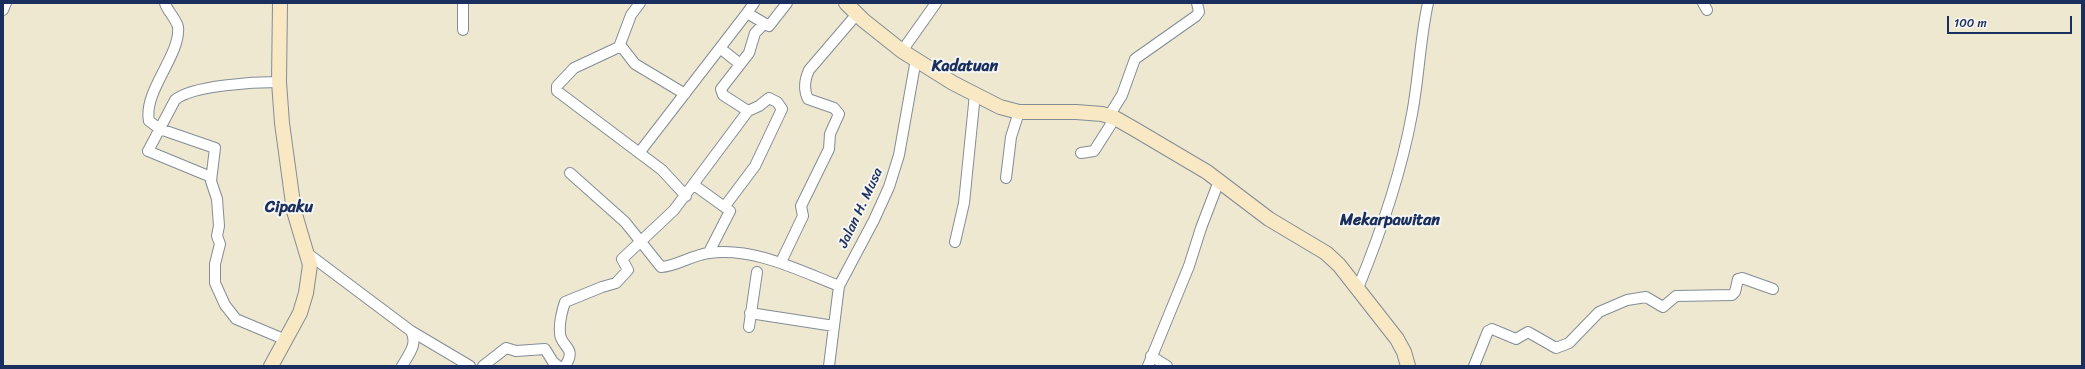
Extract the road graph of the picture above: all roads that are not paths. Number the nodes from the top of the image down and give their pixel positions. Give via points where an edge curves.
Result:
1 (6, 3) edge
2 (164, 3) edge
3 (280, 3) edge
4 (463, 3) edge
5 (640, 3) edge
6 (754, 3) edge
7 (787, 3) edge
8 (846, 3) edge
9 (936, 3) edge
10 (1197, 3) edge
11 (1428, 3) edge
12 (3, 10) edge
13 (748, 13) junction
14 (857, 14) junction
15 (764, 24) junction
16 (463, 30) dead end
17 (621, 46) junction
18 (720, 48) junction
19 (902, 51) junction
20 (916, 59) junction
21 (740, 64) junction
22 (279, 82) junction
23 (685, 94) junction
24 (975, 94) junction
25 (748, 111) junction
26 (1019, 112) junction
27 (1112, 117) junction
28 (160, 129) junction
29 (639, 153) junction
30 (1080, 153) dead end
31 (570, 173) dead end
32 (211, 177) junction
33 (1006, 178) dead end
34 (1219, 181) junction
35 (694, 185) junction
36 (686, 196) junction
37 (725, 206) junction
38 (641, 240) junction
39 (954, 242) dead end
40 (709, 252) junction
41 (307, 253) junction
42 (781, 262) junction
43 (757, 272) dead end
44 (839, 286) junction
45 (1358, 288) junction
46 (1772, 290) dead end
47 (750, 313) junction
48 (834, 326) junction
49 (749, 327) dead end
50 (411, 331) junction
51 (286, 340) junction
52 (1151, 356) junction
53 (567, 363) edge
54 (271, 366) edge
55 (402, 366) edge
56 (470, 366) edge
57 (483, 366) edge
58 (558, 366) edge
59 (828, 366) edge
60 (1148, 366) edge
61 (1167, 366) edge
62 (1408, 366) edge
63 (1474, 366) edge

1 - 12 street
2 - 28 street via 176,21 178,31 150,108 149,121
3 - 22 street
4 - 16 street
5 - 17 street via 631,15
6 - 13 street
7 - 15 street via 770,24
8 - 14 street
9 - 19 street
10 - 27 street via 1199,12 1196,16 1135,59
11 - 45 street via 1404,152 1385,215
13 - 15 street
13 - 18 street
14 - 19 street
14 - 42 street via 809,70 806,78 808,99 834,108 839,114 830,134 828,149 801,206 803,216
15 - 21 street via 755,33 749,53
17 - 23 street via 635,64
17 - 29 street via 574,68 557,86 557,91
18 - 21 street
18 - 23 street
19 - 20 street
20 - 24 street
20 - 44 street, Jalan H. Musa via 899,155 889,188
21 - 25 street via 722,86 721,92
22 - 28 street via 235,84 204,89 180,97 175,100
22 - 41 street via 294,211
23 - 29 street
24 - 26 street via 1000,108
24 - 39 street via 964,203
25 - 35 street
25 - 37 street via 769,98 778,102 782,109 755,166
26 - 27 street via 1088,112
26 - 33 street via 1010,142
27 - 30 street via 1094,151
27 - 34 street
28 - 32 street via 214,147
28 - 32 street via 150,152
29 - 36 street via 666,174
31 - 38 street
32 - 51 street via 217,199 219,226 217,236 220,244 214,278 219,292 236,319
34 - 45 street via 1269,219 1326,253
34 - 52 street via 1189,266
35 - 36 street
35 - 37 street
36 - 38 street
37 - 40 street via 731,213
38 - 40 street via 662,267
38 - 53 street via 623,258 628,270 618,283 565,302 560,333 568,348
40 - 42 street via 745,254
41 - 50 street
41 - 51 street via 310,265 306,293
42 - 44 street
43 - 47 street
44 - 48 street, Jalan H. Musa
45 - 62 street via 1397,339
46 - 63 street via 1742,278 1738,279 1732,295 1676,296 1663,307 1645,298 1627,300 1602,310 1570,344 1556,348 1528,332 1516,339 1492,328
47 - 48 street
47 - 49 street
48 - 59 street, Jalan H. Musa
50 - 55 street via 414,344
50 - 56 street
51 - 54 street
52 - 60 street
52 - 61 street
57 - 58 street via 506,348 545,349

